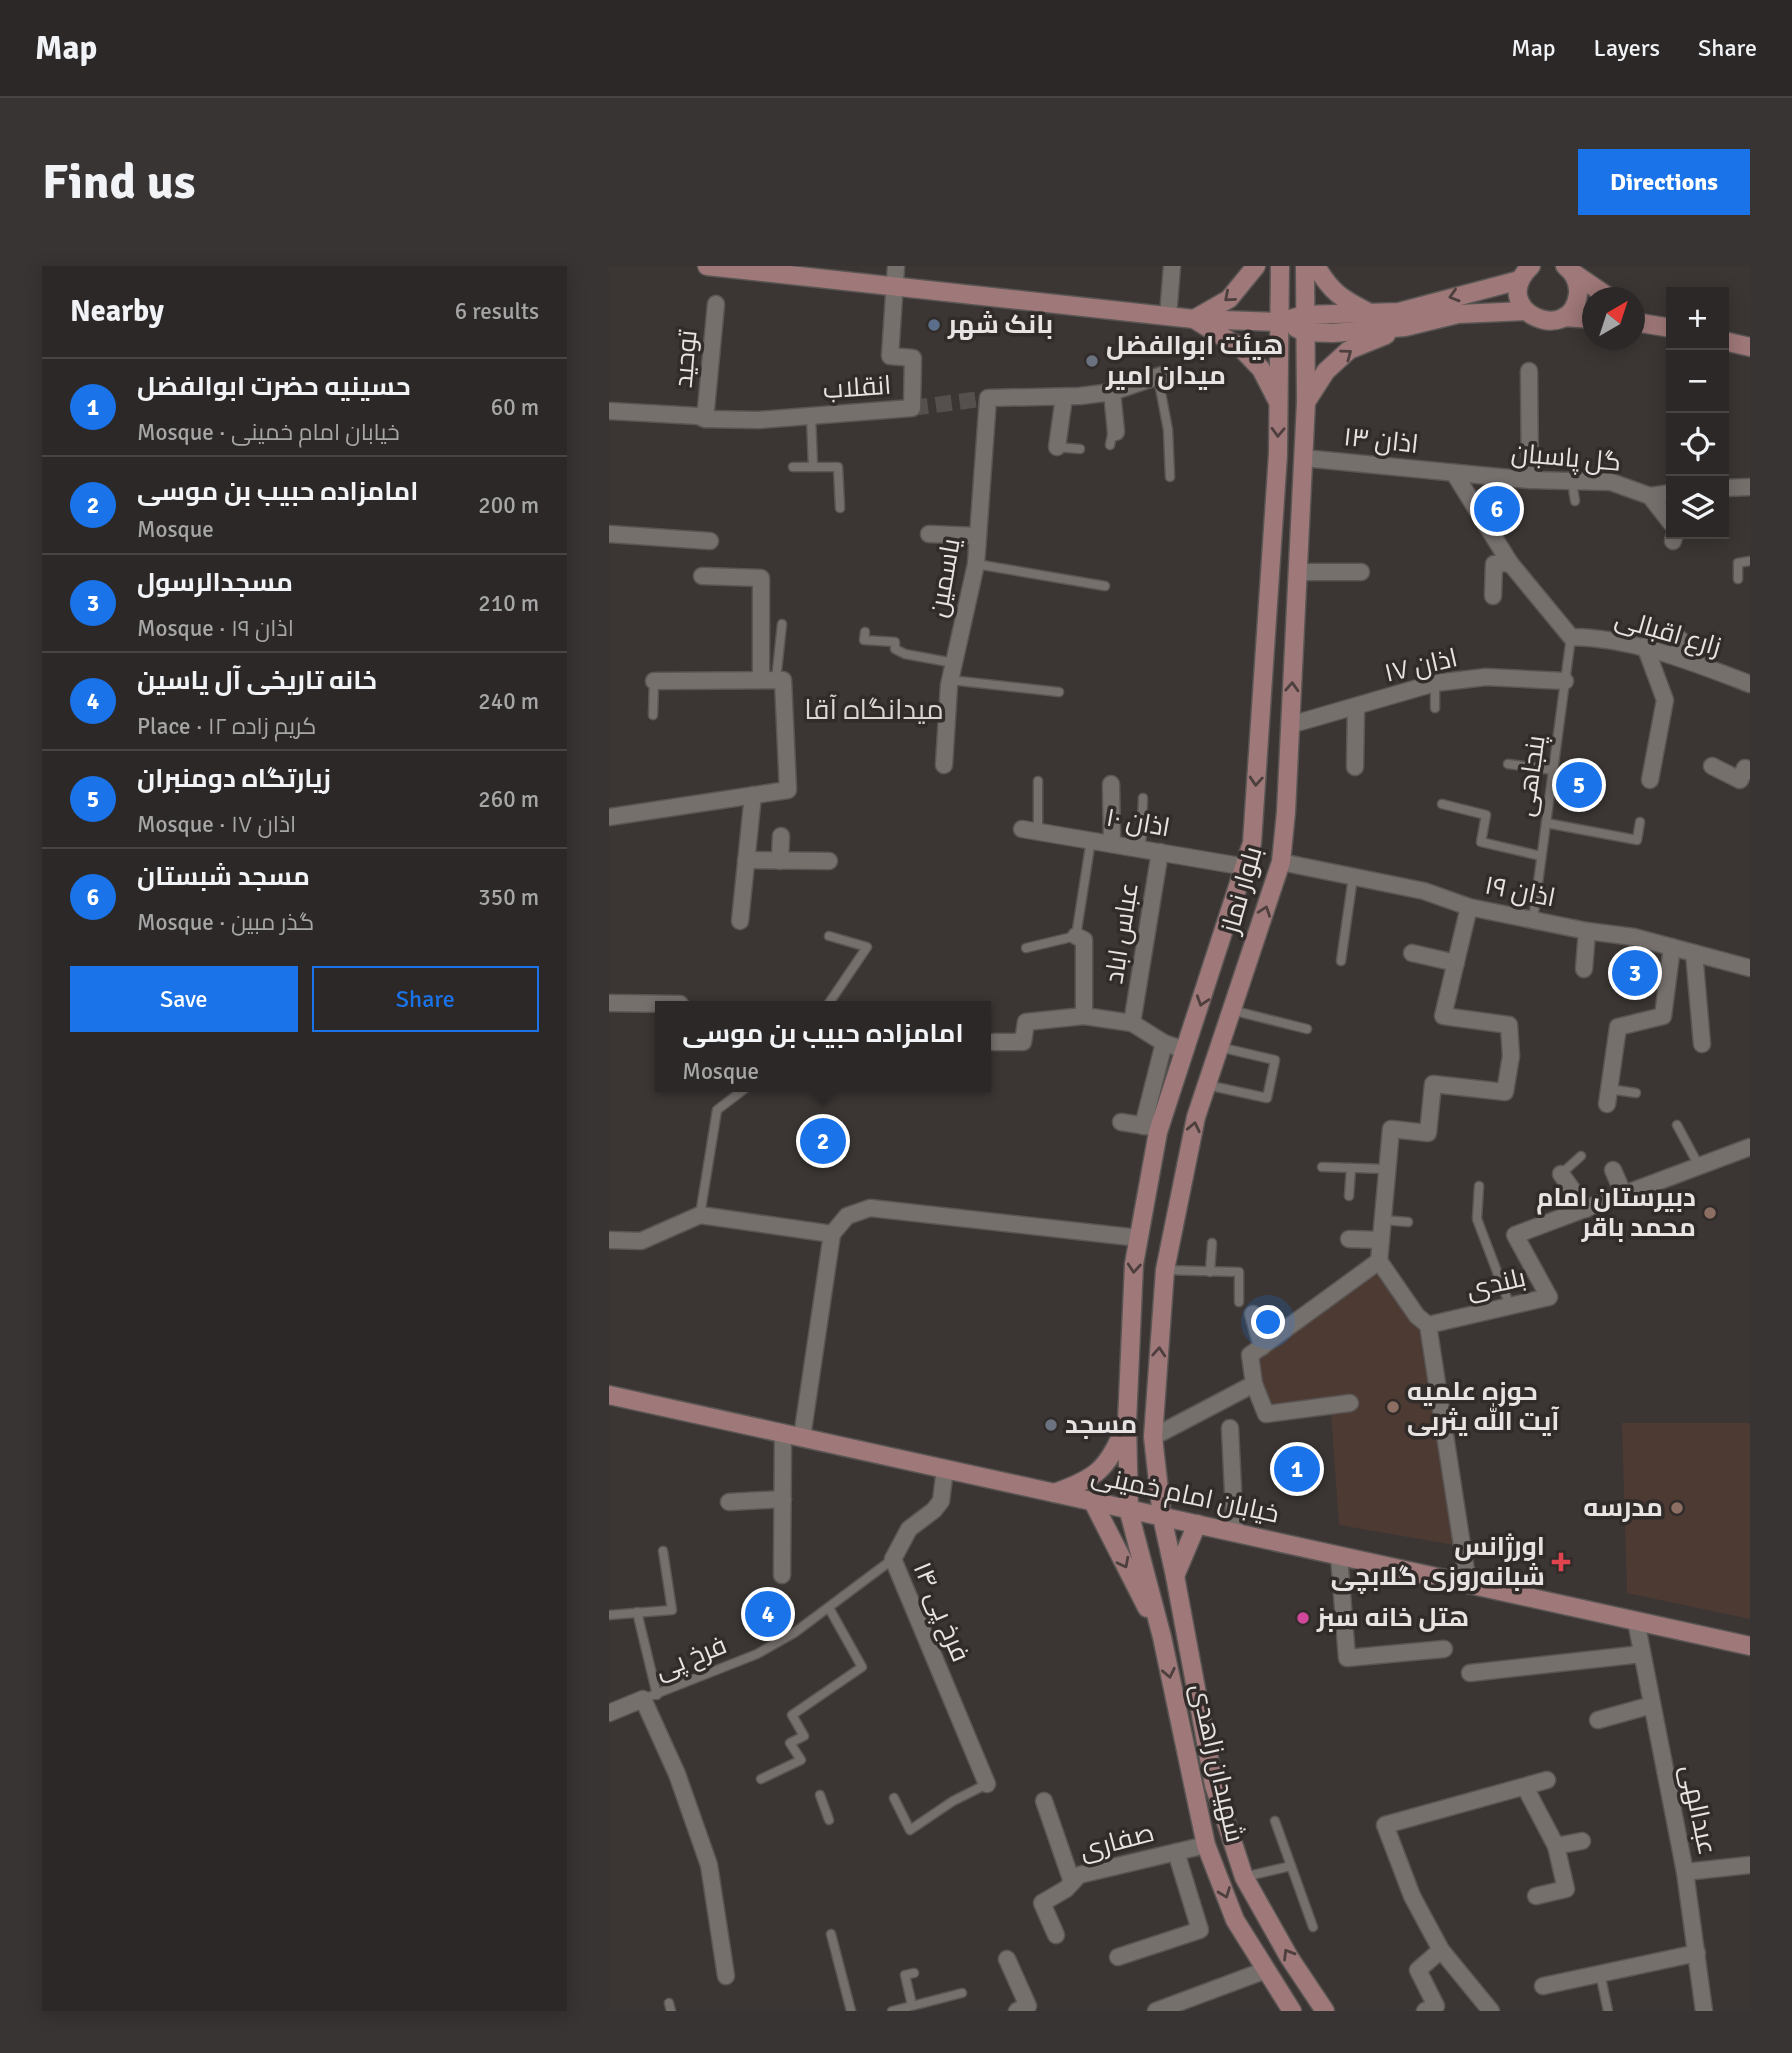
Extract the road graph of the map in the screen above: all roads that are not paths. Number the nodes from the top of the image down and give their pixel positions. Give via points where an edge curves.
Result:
1 (717, 266) edge
2 (896, 266) edge
3 (1172, 266) edge
4 (1256, 266) edge
5 (1280, 266) edge
6 (1305, 266) edge
7 (1318, 266) edge
8 (1568, 268) edge
9 (1525, 271) edge
10 (894, 286) junction
11 (1595, 287) edge
12 (716, 304) dead end
13 (1526, 311) junction
14 (1371, 313) junction
15 (1168, 316) junction
16 (1564, 317) junction
17 (1582, 318) edge
18 (1194, 319) junction
19 (1280, 322) junction
20 (1645, 322) edge
21 (1304, 324) junction
22 (1405, 327) junction
23 (1666, 327) edge
24 (1729, 342) edge
25 (1750, 347) edge
26 (1529, 371) dead end
27 (1161, 375) joint
28 (1112, 392) junction
29 (1064, 397) junction
30 (1306, 402) junction
31 (1280, 405) junction
32 (609, 411) edge
33 (811, 416) junction
34 (705, 419) junction
35 (1113, 439) dead end
36 (1057, 447) joint
37 (1080, 449) dead end
38 (1303, 458) junction
39 (793, 467) dead end
40 (813, 467) junction
41 (1454, 473) junction
42 (1170, 477) dead end
43 (1530, 480) junction
44 (1572, 481) junction
45 (1750, 486) edge
46 (1729, 488) edge
47 (1666, 493) edge
48 (1650, 496) junction
49 (1575, 501) dead end
50 (840, 508) dead end
51 (1666, 517) edge
52 (609, 534) edge
53 (929, 534) dead end
54 (978, 537) junction
55 (710, 541) dead end
56 (1750, 561) edge
57 (1510, 563) junction
58 (977, 564) junction
59 (1298, 572) junction
60 (1361, 572) dead end
61 (702, 576) dead end
62 (1738, 579) dead end
63 (1105, 586) dead end
64 (1493, 596) dead end
65 (782, 624) dead end
66 (865, 632) dead end
67 (1571, 637) junction
68 (1680, 639) dead end
69 (1645, 646) junction
70 (1679, 658) junction
71 (954, 663) junction
72 (769, 679) junction
73 (950, 680) junction
74 (654, 681) joint
75 (1565, 681) junction
76 (1435, 683) junction
77 (1750, 684) edge
78 (1059, 692) dead end
79 (1356, 707) junction
80 (1435, 708) dead end
81 (653, 715) dead end
82 (1290, 725) junction
83 (1508, 764) dead end
84 (944, 765) dead end
85 (1712, 766) dead end
86 (1355, 767) dead end
87 (1553, 770) junction
88 (1750, 771) edge
89 (1650, 780) dead end
90 (1038, 781) dead end
91 (1111, 784) dead end
92 (753, 795) junction
93 (1143, 797) dead end
94 (1442, 804) dead end
95 (609, 817) edge
96 (1640, 822) dead end
97 (1546, 823) junction
98 (1030, 830) joint
99 (781, 836) dead end
100 (1091, 840) junction
101 (1112, 844) junction
102 (1141, 849) junction
103 (1160, 852) junction
104 (1541, 856) junction
105 (746, 860) junction
106 (780, 861) junction
107 (829, 861) dead end
108 (1280, 862) junction
109 (1246, 867) junction
110 (1353, 877) junction
111 (1469, 907) junction
112 (740, 920) dead end
113 (1533, 920) junction
114 (1587, 931) junction
115 (829, 936) dead end
116 (1076, 936) junction
117 (1672, 947) junction
118 (1026, 948) dead end
119 (1412, 953) dead end
120 (1694, 953) junction
121 (1341, 961) dead end
122 (1456, 963) junction
123 (1750, 968) edge
124 (1584, 969) dead end
125 (830, 1001) edge
126 (609, 1003) edge
127 (655, 1004) edge
128 (1231, 1010) junction
129 (1084, 1016) junction
130 (1132, 1023) junction
131 (1307, 1029) dead end
132 (994, 1042) dead end
133 (1164, 1043) junction
134 (1702, 1044) dead end
135 (1219, 1047) junction
136 (1185, 1050) junction
137 (1206, 1085) junction
138 (740, 1092) edge
139 (1636, 1093) dead end
140 (1608, 1096) joint
141 (1121, 1122) dead end
142 (1677, 1125) dead end
143 (1151, 1127) junction
144 (1750, 1147) edge
145 (1581, 1156) dead end
146 (1699, 1166) junction
147 (1322, 1167) dead end
148 (1351, 1168) junction
149 (1387, 1169) junction
150 (1613, 1170) dead end
151 (1561, 1174) joint
152 (1479, 1186) dead end
153 (1623, 1195) junction
154 (1349, 1196) dead end
155 (1586, 1209) junction
156 (700, 1214) junction
157 (1383, 1220) junction
158 (1408, 1222) dead end
159 (832, 1234) junction
160 (1139, 1238) junction
161 (1349, 1239) dead end
162 (609, 1240) edge
163 (1381, 1240) junction
164 (1212, 1243) dead end
165 (1379, 1261) junction
166 (1164, 1270) junction
167 (1210, 1272) junction
168 (1239, 1302) dead end
169 (1510, 1306) junction
170 (1252, 1314) dead end
171 (1427, 1325) junction
172 (1262, 1347) junction
173 (1254, 1384) junction
174 (1128, 1391) junction
175 (1157, 1394) junction
176 (609, 1395) edge
177 (1350, 1404) dead end
178 (1127, 1422) junction
179 (1230, 1428) dead end
180 (783, 1434) junction
181 (802, 1437) junction
182 (1153, 1437) junction
183 (945, 1469) junction
184 (1054, 1493) junction
185 (783, 1499) junction
186 (729, 1502) dead end
187 (1093, 1502) junction
188 (1129, 1511) junction
189 (1162, 1517) junction
190 (1197, 1524) junction
191 (1235, 1533) junction
192 (663, 1551) dead end
193 (1339, 1556) junction
194 (893, 1559) junction
195 (782, 1575) dead end
196 (1175, 1576) junction
197 (1468, 1584) junction
198 (829, 1608) junction
199 (638, 1612) junction
200 (609, 1615) edge
201 (1636, 1621) junction
202 (1162, 1637) junction
203 (1186, 1637) junction
204 (1750, 1646) edge
205 (1444, 1649) dead end
206 (1642, 1654) junction
207 (1470, 1673) dead end
208 (650, 1697) junction
209 (1652, 1705) junction
210 (609, 1713) edge
211 (1598, 1720) dead end
212 (801, 1760) junction
213 (809, 1765) dead end
214 (761, 1779) dead end
215 (1547, 1780) dead end
216 (986, 1784) joint
217 (1525, 1787) junction
218 (820, 1795) dead end
219 (894, 1798) dead end
220 (1044, 1801) dead end
221 (829, 1820) dead end
222 (1275, 1822) dead end
223 (1582, 1841) dead end
224 (1206, 1845) junction
225 (1556, 1846) junction
226 (1176, 1852) junction
227 (1750, 1865) edge
228 (1291, 1866) junction
229 (1685, 1872) junction
230 (1244, 1877) junction
231 (1072, 1882) junction
232 (1536, 1896) dead end
233 (1313, 1927) dead end
234 (831, 1934) dead end
235 (1056, 1936) dead end
236 (1441, 1950) junction
237 (1697, 1953) junction
238 (1118, 1958) dead end
239 (1007, 1959) dead end
240 (1266, 1970) junction
241 (913, 1973) dead end
242 (1600, 1973) junction
243 (726, 1976) dead end
244 (1543, 1986) dead end
245 (962, 1993) dead end
246 (912, 2005) junction
247 (1190, 2005) edge
248 (1430, 2009) edge
249 (851, 2011) edge
250 (893, 2011) edge
251 (1017, 2011) edge
252 (1156, 2011) edge
253 (1292, 2011) edge
254 (1325, 2011) edge
255 (1491, 2011) edge
256 (1608, 2011) edge
257 (1705, 2011) edge

1 - 10 main road
2 - 10 street
3 - 15 street
4 -> 18 main road via 1229,299
5 - 19 main road, بلوار نماز
6 - 21 main road, بلوار نماز
7 - 14 main road via 1342,299
8 - 11 main road
8 - 16 main road via 1577,282 1578,295
9 - 13 main road via 1518,296
9 -> 14 main road via 1399,312
10 - 15 main road
10 - 33 street, انقلاب via 890,356 913,359 912,408
12 - 34 street, توحید
13 - 16 main road via 1544,321
13 - 22 main road via 1458,314
14 - 21 main road
15 - 18 main road
16 - 17 main road
18 - 19 main road
18 - 31 main road via 1241,348 1261,369
19 - 21 main road
19 - 31 main road, بلوار نماز
20 - 23 main road
21 - 22 main road via 1333,333
21 - 30 main road, بلوار نماز
30 -> 22 main road via 1326,371 1349,350
24 - 25 main road
26 - 43 street
27 - 28 street
27 - 42 lane
28 - 29 street
28 - 35 street
29 - 36 street
29 - 54 street, یاسمین via 988,398
30 - 38 main road, بلوار نماز
31 -> 109 main road, بلوار نماز via 1252,842
32 - 34 street, انقلاب
33 - 34 street, انقلاب
33 - 40 lane
36 - 37 lane
38 - 41 street, اذان ۱۳
38 - 59 main road, بلوار نماز
39 - 40 lane
40 - 50 lane via 838,467
41 - 43 street, گل پاسبان
41 - 57 street
43 - 44 street, گل پاسبان
44 - 48 street, گل پاسبان via 1611,482
44 - 49 lane
45 - 46 street
47 - 48 street, گل پاسبان
48 - 51 street
52 - 55 street
53 - 54 street
54 - 58 street, یاسمین
56 - 62 lane via 1738,563
57 - 64 street via 1494,564
57 - 67 street
58 - 63 lane
58 - 71 street, یاسمین
59 - 60 street
82 -> 59 main road, بلوار نماز
61 - 72 street via 761,578
65 - 72 lane
66 - 71 lane via 864,640 897,638 895,649 905,654
67 - 69 street, زارع اقبالی
67 - 75 lane, پنجاهی
68 - 70 street
69 - 70 street, زارع اقبالی
69 - 89 street via 1665,700
70 - 77 street, زارع اقبالی
71 - 73 street, یاسمین
72 - 74 street
72 - 92 street via 783,680 788,790
73 - 78 lane
73 - 84 street, یاسمین
74 - 81 lane
75 - 76 street, اذان ۱۷ via 1486,677
75 - 87 lane, پنجاهی
76 - 79 street, اذان ۱۷
76 - 80 lane
79 - 82 street, اذان ۱۷
79 - 86 street
82 - 108 main road, بلوار نماز
83 - 87 lane
85 - 88 street via 1740,779 1745,768
87 - 97 lane, پنجاهی
90 - 98 lane
91 - 101 street
92 - 95 street
92 - 105 street
93 - 102 lane
94 - 104 lane via 1486,815 1481,842
96 - 97 lane via 1637,840
97 - 104 lane, پنجاهی
98 - 100 street, اذان ۱۰
99 - 106 street
100 - 101 street, اذان ۱۰
100 - 116 lane
101 - 102 street, اذان ۱۰
102 - 103 street, اذان ۱۰
103 - 109 street, اذان ۱۰
103 - 130 street, عباس اباد
104 - 113 lane, پنجاهی
105 - 106 street
105 - 112 street
106 - 107 street
108 - 110 street, اذان ۱۹
128 -> 108 main road, بلوار نماز
109 -> 136 main road, بلوار نماز
110 - 111 street, اذان ۱۹ via 1425,891
110 - 121 lane
111 - 113 street, اذان ۱۹
111 - 122 street
113 - 114 street, اذان ۱۹
114 - 117 street, اذان ۱۹
114 - 124 street
115 - 125 lane via 867,947
116 - 118 lane
116 - 129 street via 1084,940
117 - 120 street, اذان ۱۹
117 - 140 street via 1663,1016 1618,1027
119 - 122 street
120 - 123 street, اذان ۱۹
120 - 134 street
122 - 149 street via 1443,1016 1509,1025 1511,1056 1505,1092 1433,1084 1428,1133 1391,1129
126 - 127 street
128 - 131 lane
128 - 135 main road, بلوار نماز
129 - 130 street
129 - 132 street via 1025,1022 1023,1042
130 - 133 street
133 - 136 street
133 - 143 street
135 - 137 main road, بلوار نماز
135 - 137 lane via 1275,1060 1267,1098
136 - 143 main road, بلوار نماز
166 -> 137 main road, بلوار نماز
138 - 156 lane via 717,1110
139 - 140 lane
141 - 143 street
142 - 146 lane
143 - 160 main road, بلوار نماز
144 - 146 street, بلندی
145 - 151 lane
146 - 153 street, بلندی
147 - 148 lane
148 - 149 lane
148 - 154 lane
149 - 157 street
150 - 153 street
151 - 155 street
152 - 169 lane via 1477,1219
153 - 155 street, بلندی
155 - 169 street, بلندی via 1515,1235 1549,1297
156 - 159 street
156 - 162 street via 641,1241
157 - 158 lane
157 - 163 street
159 - 160 street via 847,1216 870,1208
159 - 181 street
160 -> 174 main road, بلوار نماز
161 - 163 street
163 - 165 street
164 - 167 lane
165 - 171 street
165 - 172 street
166 - 167 lane
175 -> 166 main road, بلوار نماز
167 - 168 lane via 1240,1272
169 - 171 street, بلندی
170 - 172 street
171 - 197 street
172 - 173 street via 1249,1356
173 - 177 street via 1266,1414
173 - 182 street
174 - 175 main road
174 - 178 main road, بلوار نماز
175 - 182 main road, بلوار نماز
176 - 180 main road, خیابان امام خمینی
178 - 184 main road via 1111,1458 1100,1470
178 - 188 main road, بلوار نماز
179 - 191 street
180 - 181 main road, خیابان امام خمینی
180 - 185 street
181 - 183 main road, خیابان امام خمینی
182 - 189 main road, بلوار نماز
183 - 184 main road, خیابان امام خمینی
183 - 194 street, فرخ پی ۱۴ via 941,1501 909,1529
184 - 187 main road, خیابان امام خمینی
185 - 186 street
185 - 195 street
187 - 188 main road, خیابان امام خمینی
187 -> 202 main road
188 - 189 main road, خیابان امام خمینی
188 - 202 main road, شهیدان زاهدی
189 - 190 main road, خیابان امام خمینی
189 - 196 main road, شهیدان زاهدی
190 - 191 main road, خیابان امام خمینی
190 - 196 main road
191 - 193 main road, خیابان امام خمینی
192 - 199 lane via 672,1610
193 - 197 main road, خیابان امام خمینی
193 - 205 street via 1347,1658
194 - 198 lane, فرخ پی
194 - 216 street, فرخ پی ۱۴
196 - 203 main road, شهیدان زاهدی
197 - 201 main road, خیابان امام خمینی
198 - 208 lane, فرخ پی via 757,1654
198 - 212 lane via 862,1667 792,1716 804,1736 790,1744
199 - 200 lane
199 - 208 lane
201 - 204 main road, خیابان امام خمینی
201 - 206 street, عبدالهی
202 - 203 main road via 1174,1630
202 -> 224 main road, شهیدان زاهدی
203 - 230 main road, شهیدان زاهدی via 1214,1785
206 - 207 street
206 - 209 street, عبدالهی
208 - 210 street
208 - 243 street via 709,1865
209 - 211 street
209 - 229 street, عبدالهی
212 - 213 lane
212 - 214 lane
215 - 217 street
216 - 219 lane via 910,1830
217 - 225 street
217 - 236 street via 1385,1825 1401,1872
218 - 221 lane
220 - 231 street
222 - 228 lane
223 - 225 street
224 - 226 street, صفاری
224 -> 240 main road, شهیدان زاهدی via 1235,1920
225 - 232 street via 1566,1889
226 - 231 street, صفاری via 1079,1875
226 - 238 street via 1200,1930
227 - 229 street
228 - 230 lane
228 - 233 lane
229 - 237 street, عبدالهی
254 -> 230 main road, شهیدان زاهدی
231 - 235 street, صفاری via 1042,1903
234 - 249 lane
236 - 248 street via 1418,1970
236 - 255 street
237 - 242 street
237 - 257 street, عبدالهی
239 - 251 street via 1028,2006
240 - 247 street
240 - 253 main road, شهیدان زاهدی
241 - 246 lane via 905,1975
242 - 244 street
242 - 256 lane
245 - 246 lane
246 - 250 lane
247 - 252 street

